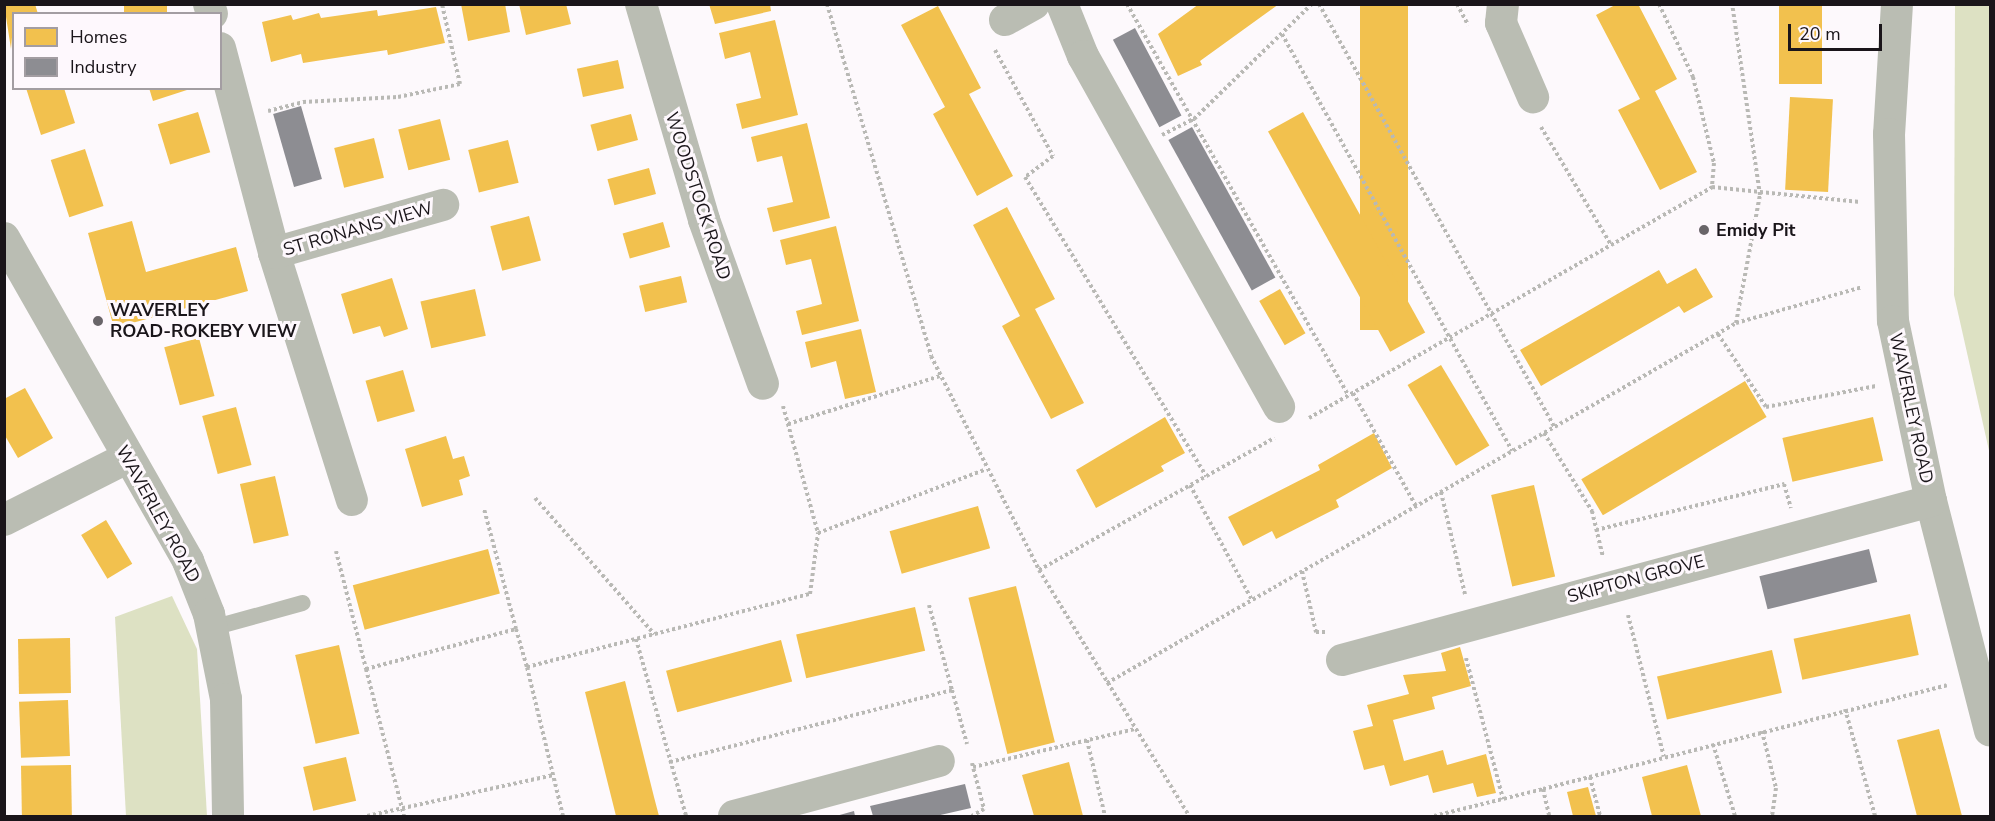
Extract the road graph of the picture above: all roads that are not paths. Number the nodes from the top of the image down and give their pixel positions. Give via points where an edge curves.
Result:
1 (641, 4) edge
2 (1034, 4) edge
3 (1062, 4) edge
4 (1503, 4) edge
5 (1897, 4) edge
6 (999, 32) road end
7 (222, 56) edge
8 (1533, 97) road end
9 (442, 205) dead end
10 (4, 238) edge
11 (274, 253) junction
12 (763, 384) road end
13 (1287, 421) road end
14 (127, 458) junction
15 (352, 500) dead end
16 (1930, 501) junction
17 (4, 520) edge
18 (303, 603) dead end
19 (212, 628) junction
20 (1342, 660) road end
21 (1990, 731) edge
22 (939, 761) dead end
23 (228, 816) edge
24 (734, 816) edge

1 - 12 street, WOODSTOCK ROAD via 704,219
2 - 6 street
3 - 13 street via 1135,149
4 - 8 street via 1501,23
5 - 16 street, WAVERLEY ROAD via 1890,205 1892,278 1903,380
7 - 11 street, ST RONANS VIEW
9 - 11 street, ST RONANS VIEW
10 - 14 street, WAVERLEY ROAD
11 - 15 street, ST RONANS VIEW
14 - 17 street
14 - 19 street, WAVERLEY ROAD via 188,561
16 - 20 street, SKIPTON GROVE
16 - 21 street, WAVERLEY ROAD
18 - 19 lane
19 - 23 street, WAVERLEY ROAD via 225,699
22 - 24 street

